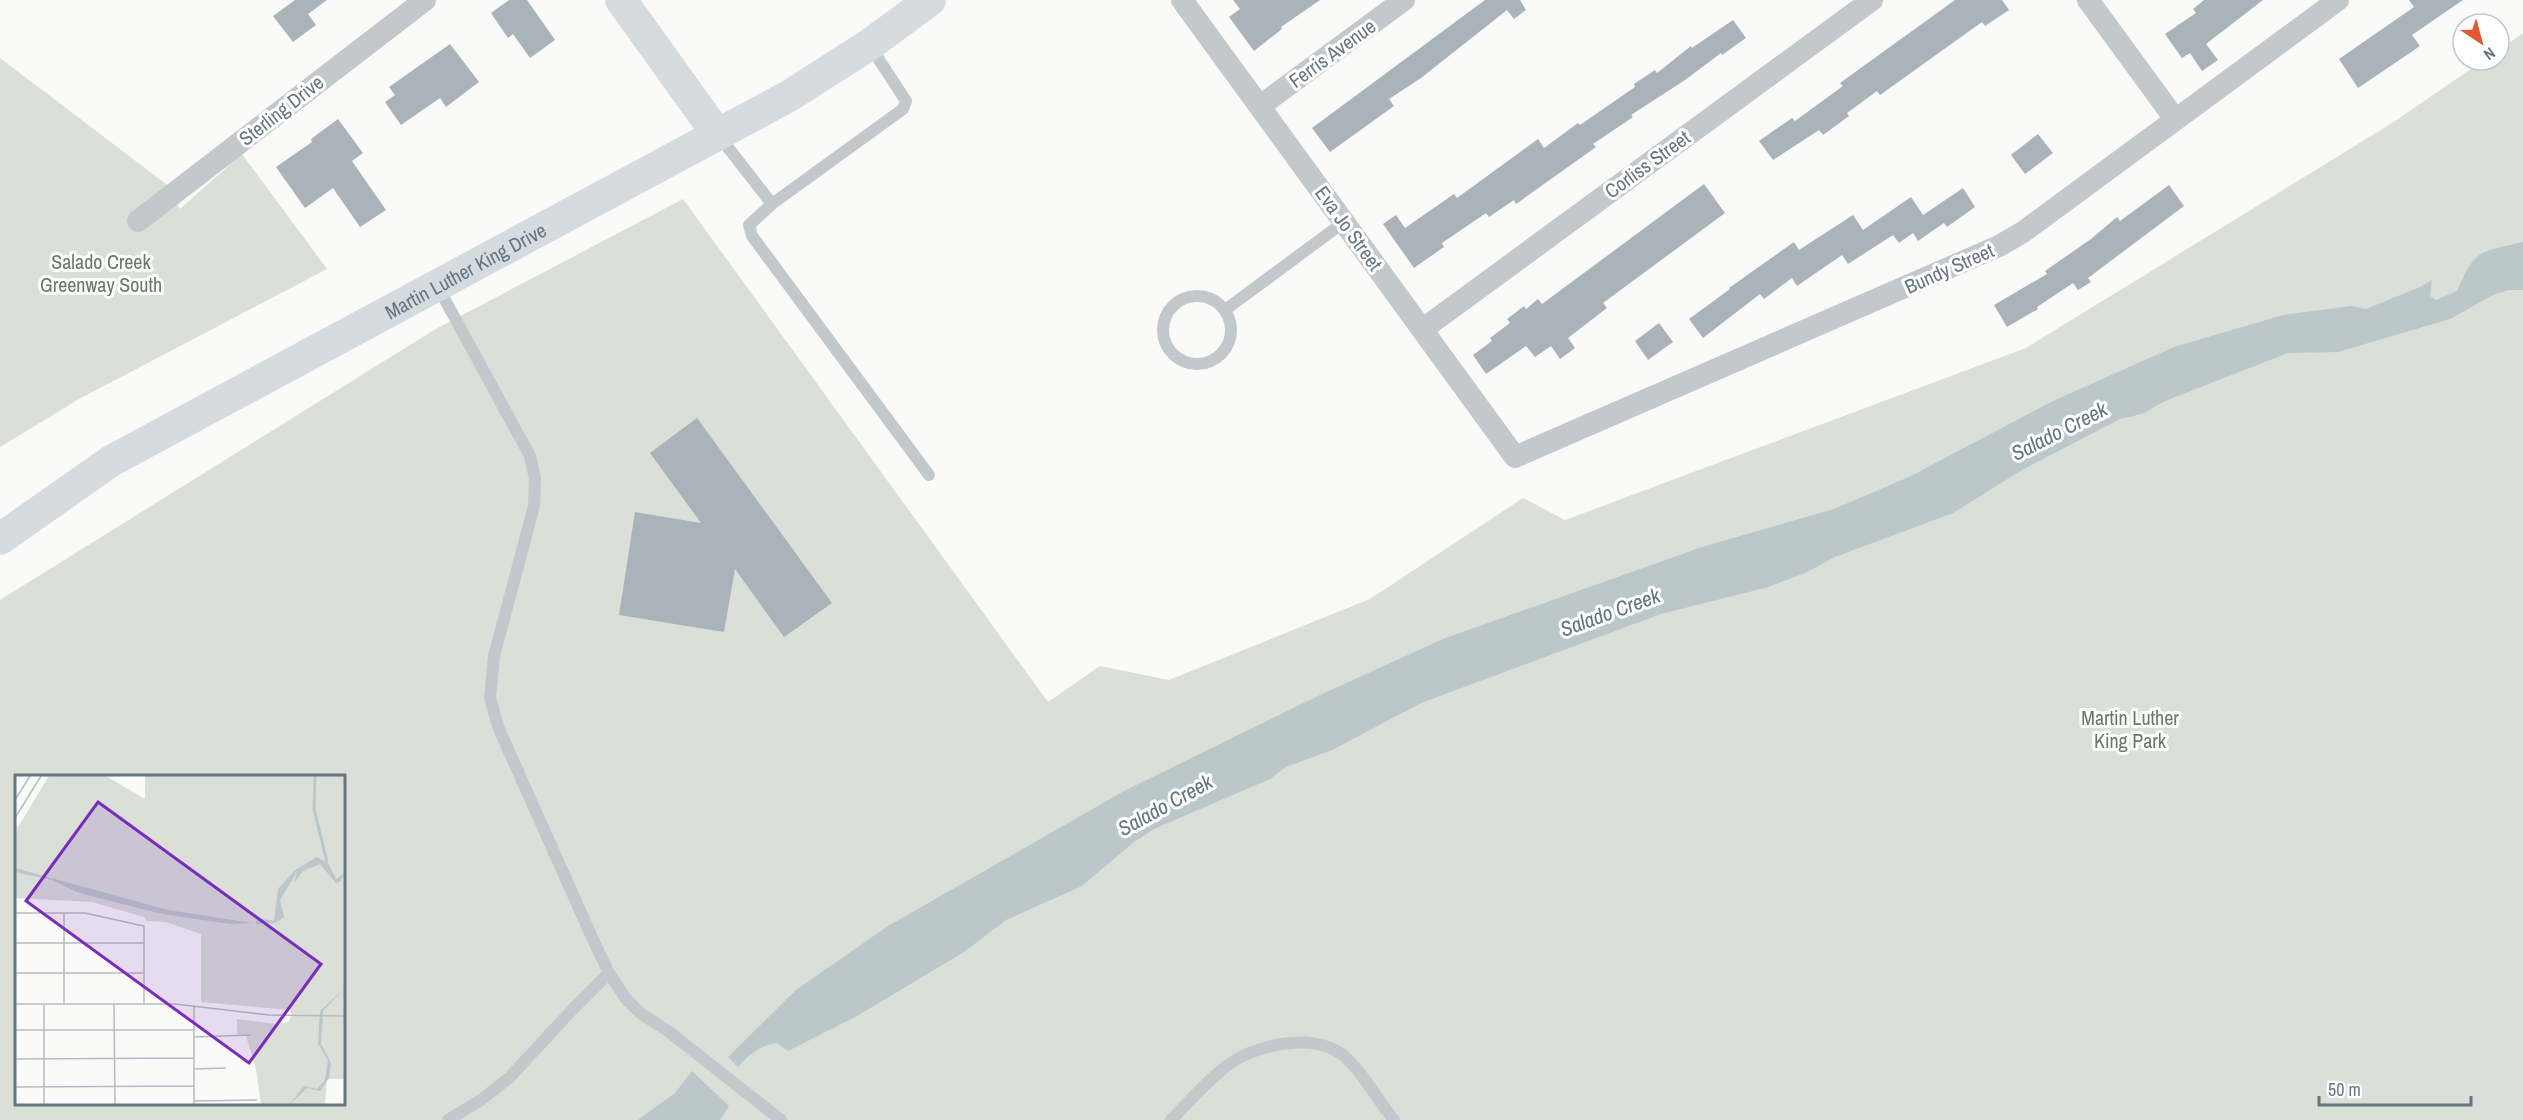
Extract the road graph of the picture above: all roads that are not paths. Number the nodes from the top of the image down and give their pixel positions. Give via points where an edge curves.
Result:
1 (425, 0) edge
2 (621, 0) edge
3 (930, 0) edge
4 (1182, 0) edge
5 (1404, 0) edge
6 (1872, 0) edge
7 (2088, 0) edge
8 (2338, 0) edge
9 (869, 45) junction
10 (1260, 106) junction
11 (2175, 119) junction
12 (718, 135) junction
13 (772, 204) junction
14 (138, 221) dead end
15 (1344, 222) junction
16 (438, 285) junction
17 (1225, 310) junction
18 (1422, 329) junction
19 (1515, 457) joint
20 (929, 475) dead end
21 (0, 539) edge
22 (609, 974) junction
23 (448, 1120) edge
24 (781, 1120) edge
25 (1171, 1120) edge
26 (1394, 1120) edge

1 - 14 street, Sterling Drive
2 - 12 main road
3 - 9 main road, Martin Luther King Drive
4 - 10 street, Eva Jo Street
5 - 10 street, Ferris Avenue
6 - 18 street, Corliss Street
7 - 11 street
8 - 11 street, Bundy Street
9 - 12 main road, Martin Luther King Drive
9 - 13 lane via 906,100 903,109
10 - 15 street, Eva Jo Street
11 - 19 street, Bundy Street via 2000,246
12 - 13 lane
12 - 16 main road, Martin Luther King Drive
13 - 20 lane via 749,225 752,236
15 - 17 lane
15 - 18 street, Eva Jo Street
16 - 21 main road, Martin Luther King Drive via 111,461
16 - 22 lane via 530,456 535,479 534,506 494,656 490,698 499,729
17 - 17 lane via 1231,330 1217,357 1207,362 1186,362 1168,347 1164,325 1174,305 1184,299 1206,297
18 - 19 street, Eva Jo Street
22 - 23 lane via 509,1078
22 - 24 lane via 640,1013
25 - 26 lane via 1224,1067 1255,1050 1288,1042 1313,1044 1341,1054

